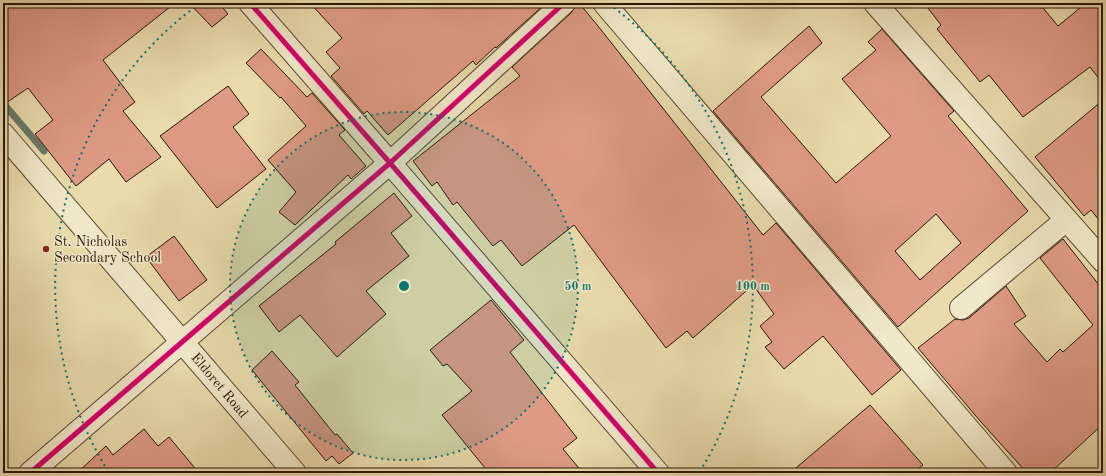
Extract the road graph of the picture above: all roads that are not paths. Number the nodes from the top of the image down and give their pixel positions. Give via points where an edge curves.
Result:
1 (250, 3) edge
2 (564, 3) edge
3 (604, 3) edge
4 (875, 3) edge
5 (3, 134) edge
6 (390, 163) junction
7 (1066, 220) junction
8 (1103, 261) edge
9 (961, 308) dead end
10 (182, 340) junction
11 (30, 473) edge
12 (295, 473) edge
13 (658, 473) edge
14 (1006, 473) edge

1 - 6 street
2 - 6 street
3 - 14 street
4 - 7 street
5 - 10 street, Eldoret Road
6 - 10 street
6 - 13 street
7 - 8 street
7 - 9 street
10 - 11 street
10 - 12 street, Eldoret Road

